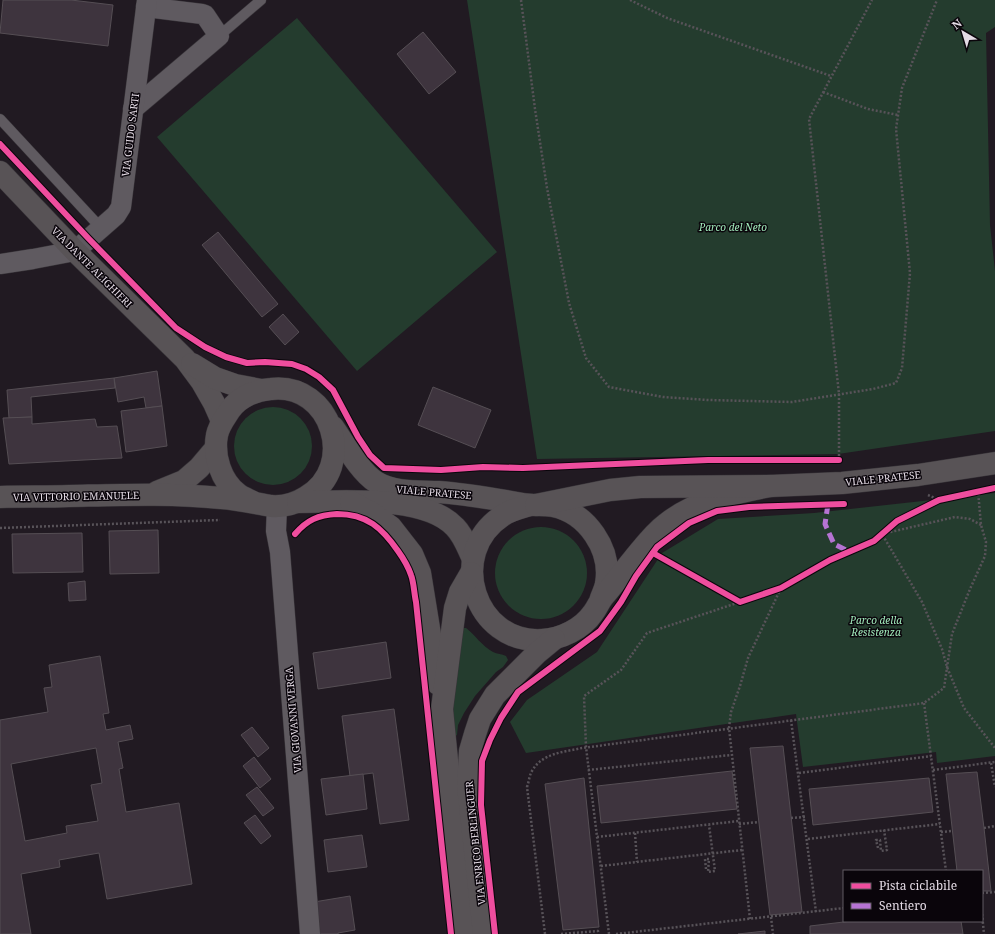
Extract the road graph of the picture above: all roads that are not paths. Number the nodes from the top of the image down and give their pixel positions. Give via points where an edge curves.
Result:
1 (261, 0) edge
2 (146, 4) edge
3 (219, 36) junction
4 (133, 110) junction
5 (0, 120) edge
6 (0, 172) edge
7 (101, 228) junction
8 (75, 251) junction
9 (0, 264) edge
10 (185, 359) junction
11 (261, 390) junction
12 (325, 414) junction
13 (222, 421) junction
14 (216, 448) junction
15 (995, 463) edge
16 (770, 486) junction
17 (152, 494) junction
18 (0, 497) edge
19 (351, 502) junction
20 (255, 503) junction
21 (288, 504) junction
22 (533, 505) junction
23 (472, 566) junction
24 (601, 599) junction
25 (554, 639) junction
26 (442, 709) junction
27 (310, 934) edge
28 (464, 934) edge
29 (484, 934) edge

1 - 3 lane
2 - 3 street via 205,15
2 - 4 street, VIA GUIDO SARTI
3 - 4 street
4 - 7 street, VIA GUIDO SARTI via 121,208
5 - 7 lane
6 - 8 main road, VIA DANTE ALIGHIERI
7 - 8 street, VIA GUIDO SARTI
8 - 9 street
8 - 10 main road, VIA DANTE ALIGHIERI
10 - 11 main road, VIA DANTE ALIGHIERI via 215,378
10 - 13 main road, VIA DANTE ALIGHIERI via 202,382
11 - 12 main road, VIA VITTORIO EMANUELE via 290,390 315,403
11 - 13 main road, VIA VITTORIO EMANUELE via 245,396 232,407
12 - 21 main road, VIA VITTORIO EMANUELE via 332,430 335,447 332,465 325,481 313,494
12 - 22 main road, VIALE PRATESE via 362,469 377,482 396,490 440,492
13 - 14 main road, VIA VITTORIO EMANUELE via 217,434
14 - 17 main road, VIA VITTORIO EMANUELE via 184,481
14 - 20 main road, VIA VITTORIO EMANUELE via 225,480 238,494
15 - 16 main road, VIALE PRATESE via 842,483
16 - 22 main road, VIALE PRATESE via 640,487 610,490
16 - 24 main road, VIALE PRATESE via 712,499 666,524 652,537
17 - 18 main road, VIA VITTORIO EMANUELE
17 - 20 main road, VIA VITTORIO EMANUELE via 222,498
19 - 21 main road, VIALE PRATESE
19 - 23 main road, VIALE PRATESE via 392,504 420,508 437,514 456,527 463,538
19 - 26 main road, VIA ENRICO BERLINGUER via 391,527 412,554 420,573
20 - 21 main road, VIA VITTORIO EMANUELE
21 - 27 street, VIA GIOVANNI VERGA via 276,532 280,552
22 - 23 main road, VIALE PRATESE via 508,513 492,524 476,546
22 - 24 main road, VIALE PRATESE via 553,506 569,512 584,522 595,534 603,549 606,566 606,583
23 - 25 main road, VIALE PRATESE via 473,587 477,600 497,626 514,636 527,639
23 - 26 main road, VIA ENRICO BERLINGUER via 455,608
24 - 25 main road, VIALE PRATESE via 582,625
25 - 29 main road, VIA ENRICO BERLINGUER via 494,695 480,719 470,751 468,786
26 - 28 main road, VIA ENRICO BERLINGUER

